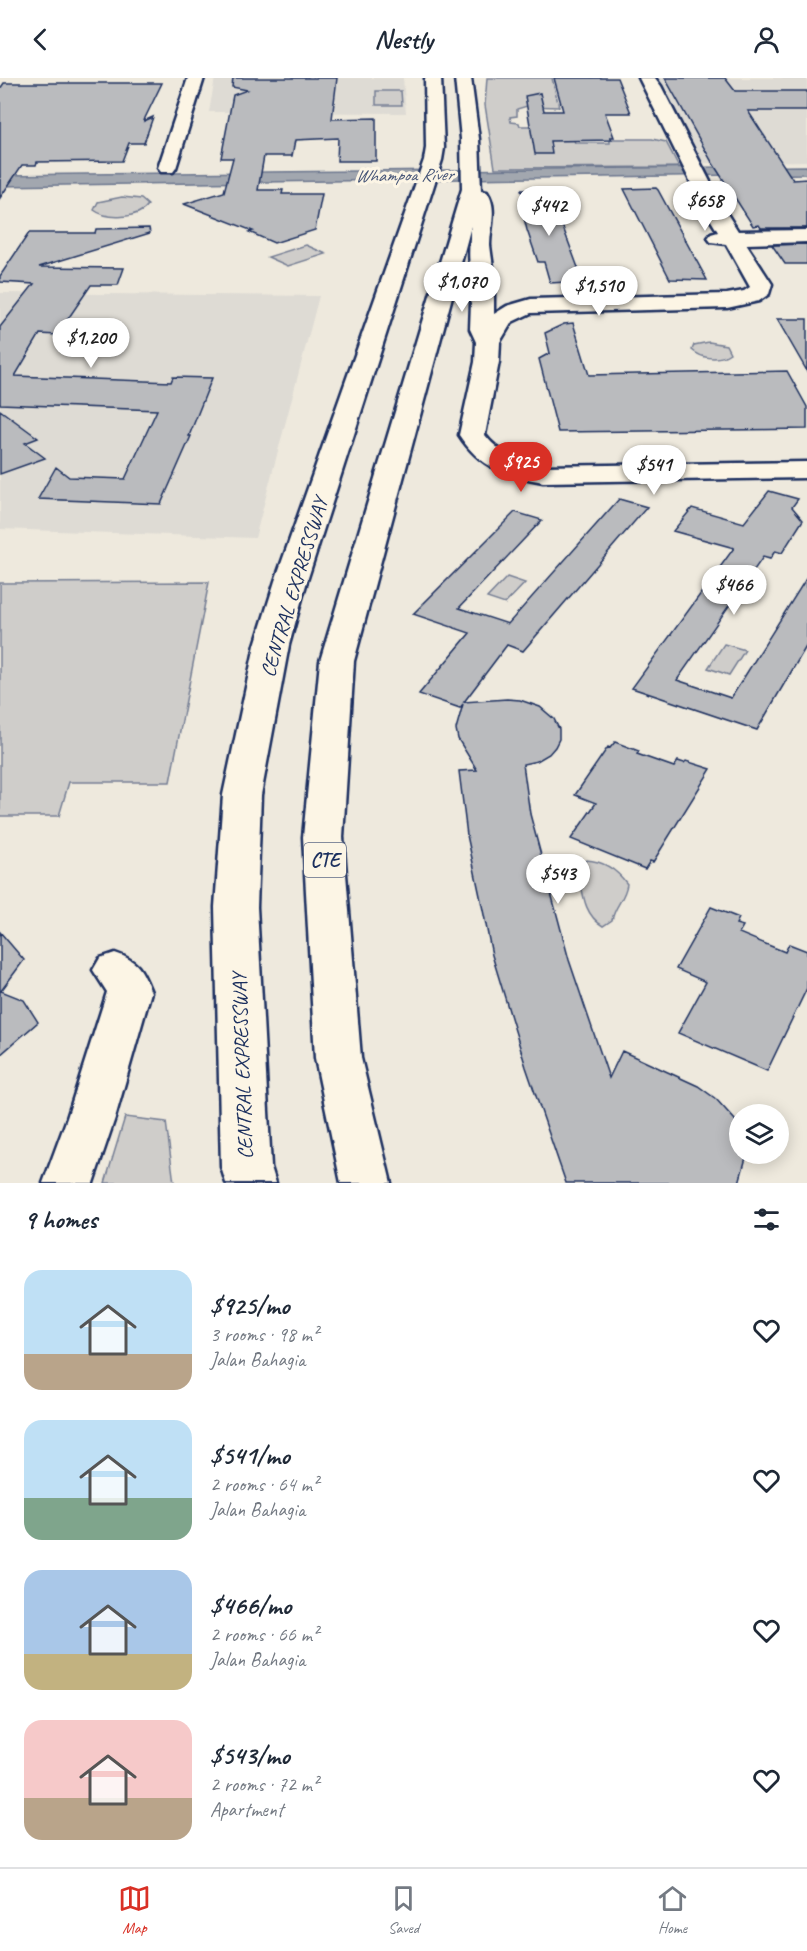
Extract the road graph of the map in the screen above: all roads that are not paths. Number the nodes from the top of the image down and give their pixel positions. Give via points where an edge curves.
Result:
1 (196, 78) edge
2 (433, 78) edge
3 (463, 78) edge
4 (470, 78) edge
5 (637, 78) edge
6 (647, 78) edge
7 (464, 100) junction
8 (167, 168) dead end
9 (690, 174) junction
10 (472, 187) junction
11 (807, 236) edge
12 (726, 240) junction
13 (807, 242) edge
14 (483, 275) junction
15 (488, 342) junction
16 (804, 475) edge
17 (115, 970) dead end
18 (248, 1178) edge
19 (68, 1183) edge
20 (366, 1183) edge

1 - 8 main road
2 - 18 main road, CENTRAL EXPRESSWAY via 435,148 429,173 291,581 272,645 242,795 236,907
3 - 7 main road, CTE
4 - 7 main road
5 - 9 main road via 651,113
6 - 9 main road
7 - 10 main road, CTE
9 - 12 main road
10 - 14 main road via 482,200
10 - 20 main road, CTE via 337,662 323,837 338,1058
11 - 12 main road
12 - 13 main road
12 - 14 main road via 744,288 718,295 563,298 508,290
12 - 15 main road via 761,284 751,296 727,301 531,306 500,320
14 - 15 main road via 482,328
15 - 16 main road via 472,435 478,446 509,466 543,474
17 - 19 main road via 129,992

